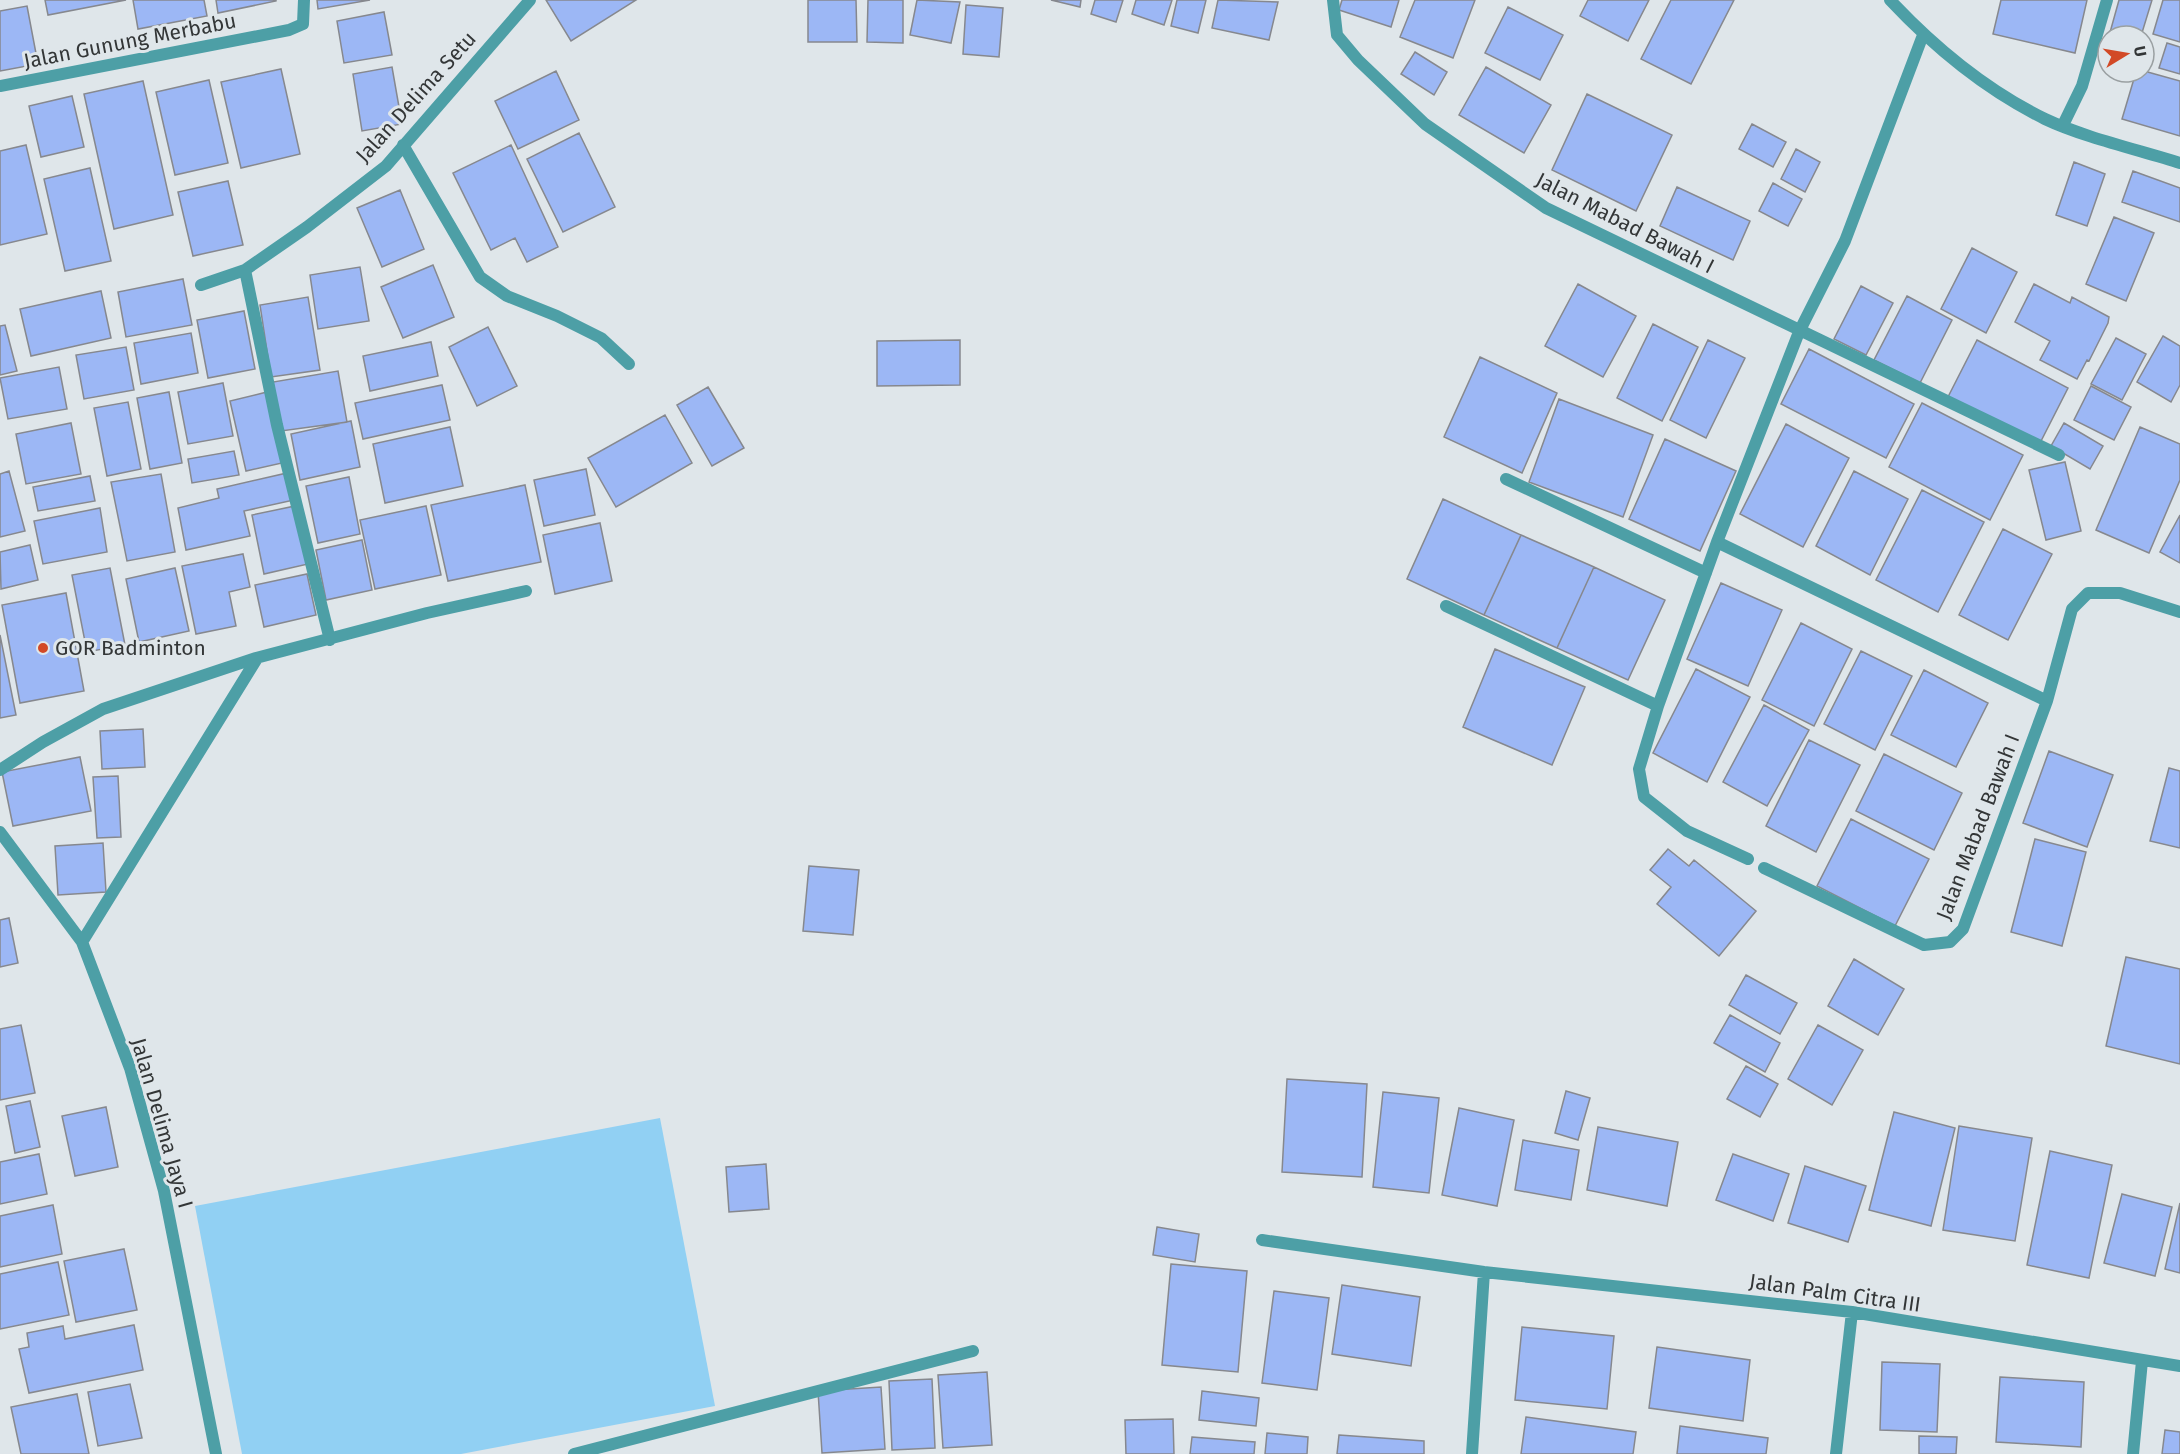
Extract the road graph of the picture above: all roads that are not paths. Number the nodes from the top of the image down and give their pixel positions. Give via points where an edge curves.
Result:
1 (304, 0) edge
2 (531, 0) edge
3 (1333, 0) edge
4 (1890, 0) edge
5 (2107, 0) edge
6 (1923, 35) junction
7 (0, 86) edge
8 (2063, 125) junction
9 (403, 145) junction
10 (2180, 163) edge
11 (245, 270) junction
12 (201, 285) dead end
13 (1799, 332) junction
14 (629, 364) dead end
15 (2059, 455) dead end
16 (1506, 479) dead end
17 (1717, 542) junction
18 (1706, 573) junction
19 (526, 591) dead end
20 (1446, 606) dead end
21 (2180, 612) edge
22 (330, 640) junction
23 (256, 660) junction
24 (2048, 701) junction
25 (1658, 706) junction
26 (0, 770) edge
27 (0, 832) edge
28 (1748, 859) dead end
29 (1764, 868) dead end
30 (82, 942) junction
31 (1262, 1240) dead end
32 (1484, 1272) junction
33 (1852, 1312) junction
34 (973, 1351) dead end
35 (2142, 1361) junction
36 (2180, 1366) edge
37 (216, 1454) edge
38 (574, 1454) edge
39 (1472, 1454) edge
40 (1836, 1454) edge
41 (2133, 1454) edge

1 - 7 street, Jalan Gunung Merbabu via 303,24 289,30
2 - 9 street, Jalan Delima Setu
3 - 13 street, Jalan Mabad Bawah I via 1337,34 1358,60 1425,124 1546,208
4 - 6 street
5 - 8 street via 2082,86
6 - 8 street via 1978,78
6 - 13 street via 1845,241
8 - 10 street
9 - 11 street, Jalan Delima Setu via 386,166
9 - 14 street via 480,277 507,296 601,338
11 - 12 street, Jalan Delima Setu
11 - 22 street via 277,425
13 - 15 street, Jalan Mabad Bawah I
13 - 17 street
16 - 18 street
17 - 18 street
17 - 24 street
18 - 25 street
19 - 22 street
20 - 25 street
21 - 24 street, Jalan Mabad Bawah I via 2120,593 2088,593 2072,609
22 - 23 street
23 - 26 street via 102,709
23 - 30 street
24 - 29 street, Jalan Mabad Bawah I via 1963,929 1950,942 1924,945
25 - 28 street via 1639,769 1644,797 1687,831
27 - 30 street, Jalan Delima Jaya I
30 - 37 street, Jalan Delima Jaya I via 130,1068 164,1191
31 - 32 street, Jalan Palm Citra III
32 - 33 street, Jalan Palm Citra III
32 - 39 street
33 - 35 street, Jalan Palm Citra III
33 - 40 street
34 - 38 street
35 - 36 street, Jalan Palm Citra III
35 - 41 street

